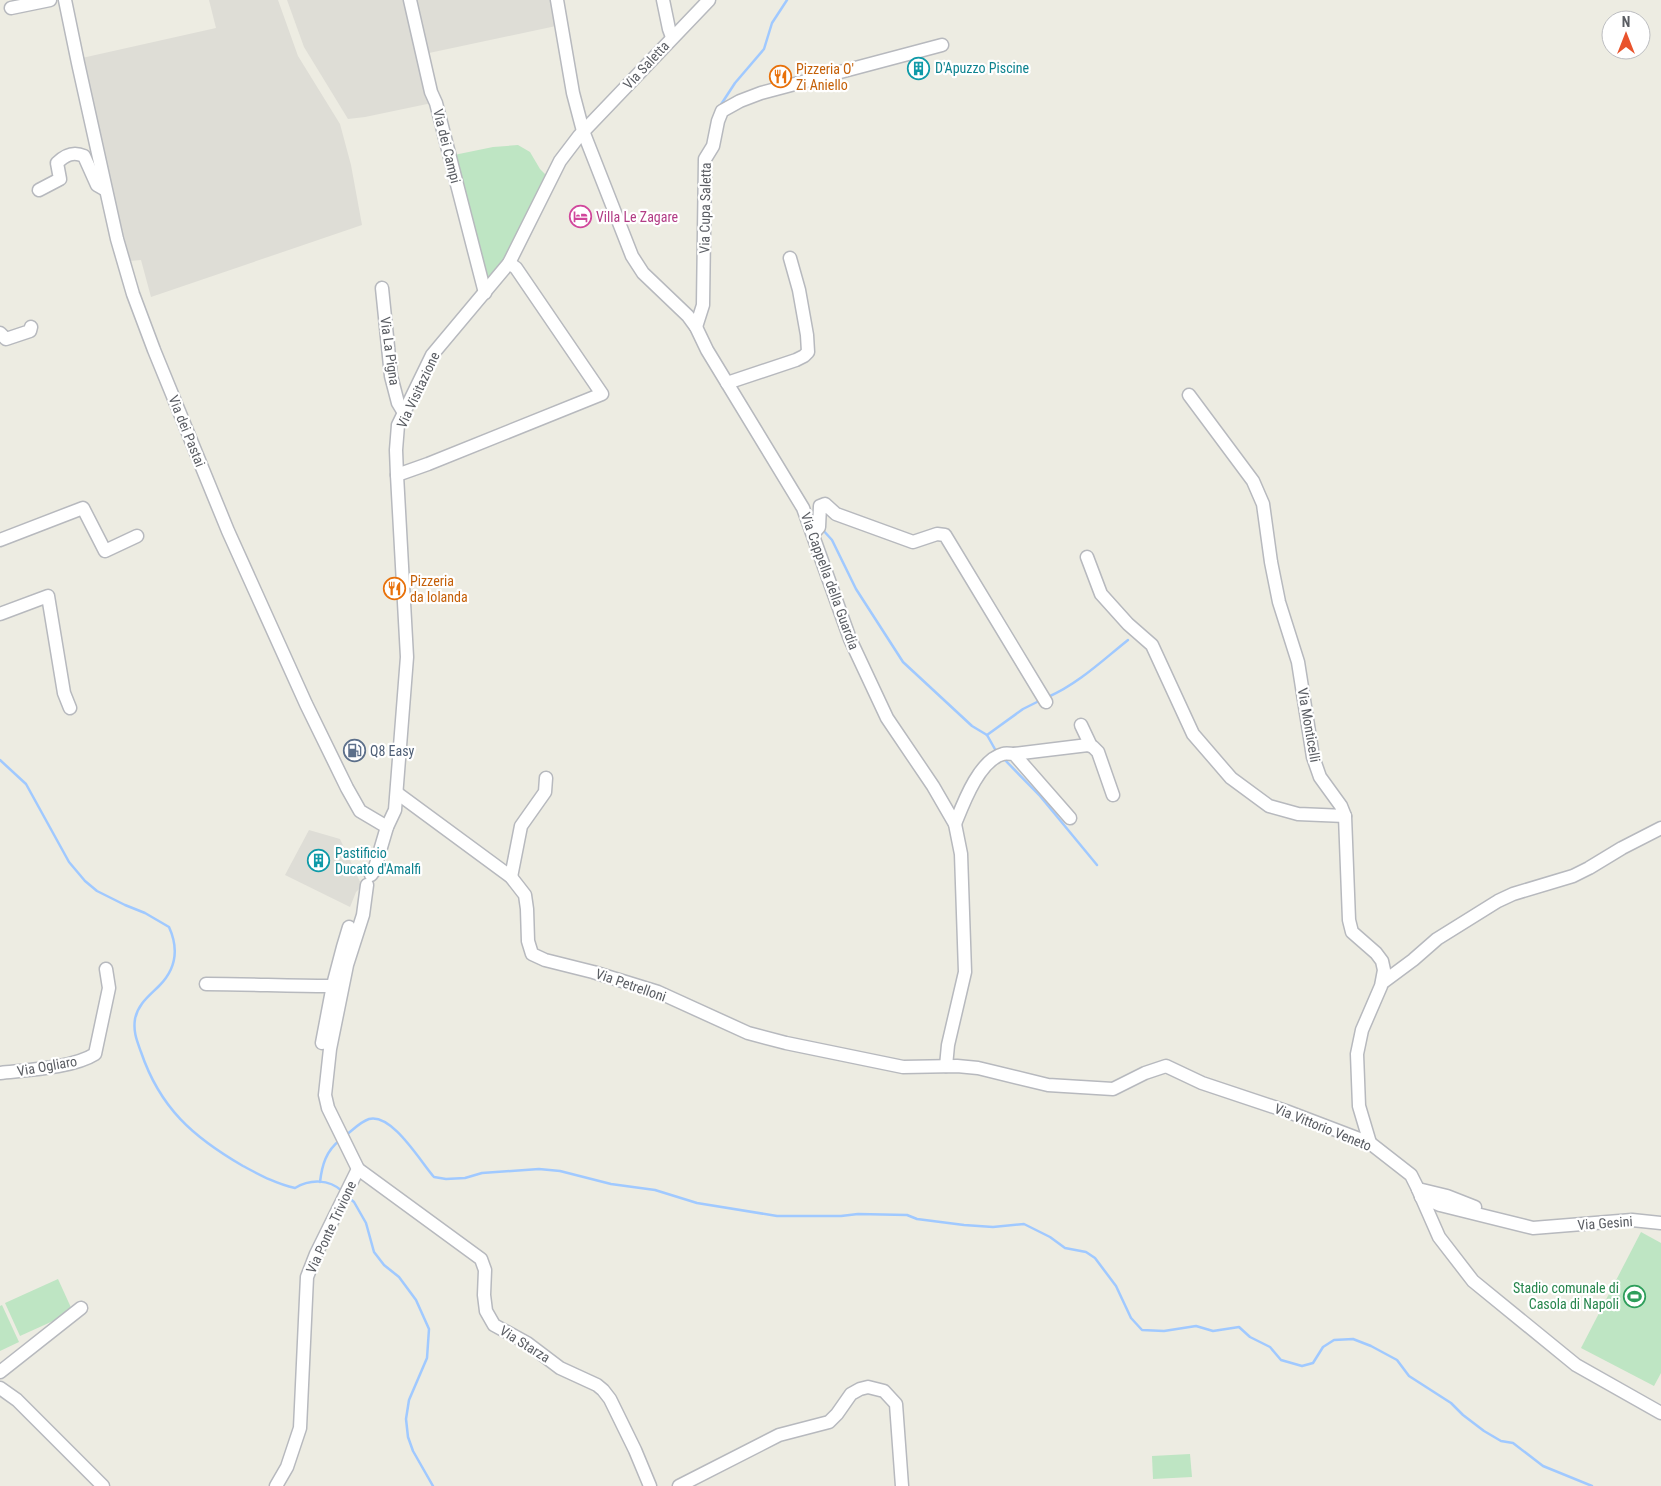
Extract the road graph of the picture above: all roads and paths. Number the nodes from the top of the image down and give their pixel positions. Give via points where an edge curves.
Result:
1 (50, 0) edge
2 (66, 0) edge
3 (410, 0) edge
4 (557, 0) edge
5 (664, 0) edge
6 (709, 0) edge
7 (11, 8) dead end
8 (672, 38) junction
9 (942, 45) dead end
10 (583, 131) junction
11 (39, 190) dead end
12 (106, 191) junction
13 (790, 258) dead end
14 (509, 263) junction
15 (382, 288) dead end
16 (485, 293) junction
17 (31, 327) dead end
18 (696, 327) junction
19 (0, 333) edge
20 (732, 381) junction
21 (1189, 395) dead end
22 (404, 413) junction
23 (397, 475) junction
24 (817, 528) junction
25 (137, 536) dead end
26 (0, 540) edge
27 (1087, 557) dead end
28 (0, 614) edge
29 (1046, 702) dead end
30 (70, 708) dead end
31 (1081, 724) dead end
32 (1088, 745) junction
33 (1005, 755) junction
34 (546, 778) dead end
35 (397, 793) junction
36 (1113, 795) dead end
37 (1345, 816) junction
38 (1070, 818) dead end
39 (955, 824) junction
40 (387, 826) junction
41 (1661, 828) edge
42 (511, 877) junction
43 (365, 904) junction
44 (106, 969) dead end
45 (1382, 983) junction
46 (206, 984) dead end
47 (333, 985) junction
48 (322, 1043) dead end
49 (946, 1066) junction
50 (0, 1073) edge
51 (1370, 1143) junction
52 (358, 1169) junction
53 (1410, 1175) junction
54 (1420, 1193) junction
55 (1447, 1196) junction
56 (1661, 1222) edge
57 (1550, 1228) junction
58 (81, 1308) dead end
59 (0, 1372) edge
60 (0, 1388) edge
61 (1661, 1414) edge
62 (103, 1486) edge
63 (276, 1486) edge
64 (650, 1486) edge
65 (679, 1486) edge
66 (902, 1486) edge

1 - 7 street
2 - 12 street, Via dei Pastai
3 - 16 street, Via dei Campi
4 - 10 street
5 - 8 street
6 - 8 street, Via Saletta
8 - 10 street, Via Saletta
9 - 18 street, Via Cupa Saletta via 761,93 722,111 713,146 705,158 702,305
10 - 14 street, Via Visitazione via 560,161
10 - 18 street, Via Cappella della Guardia via 632,256 643,273
11 - 12 street via 60,179 56,163 65,155 78,153 84,156 97,185
12 - 40 street, Via dei Pastai via 133,294 228,531 347,788 360,811
13 - 20 street via 808,352 796,360
14 - 16 street, Via Visitazione
14 - 23 street via 516,268 602,394
15 - 22 street, Via La Pigna via 391,376
16 - 22 street, Via Visitazione via 432,356
17 - 19 street via 30,331 6,339
18 - 20 street, Via Cappella della Guardia via 706,350
20 - 24 street, Via Cappella della Guardia
21 - 37 street, Via Monticelli via 1253,481 1263,504 1278,602 1298,662 1313,757 1320,777
22 - 23 street, Via Visitazione via 398,425
23 - 35 street, Via Visitazione via 407,657
24 - 29 street via 820,506 825,504 836,514 913,542 937,534 945,535
24 - 39 street, Via Cappella della Guardia via 850,639 887,718 934,786
25 - 26 street via 105,551 83,508
27 - 37 street via 1101,594 1152,645 1193,734 1232,778 1269,806 1298,814
28 - 30 street via 48,596 64,693
31 - 32 street
32 - 33 street
32 - 36 street via 1098,752
33 - 38 street
33 - 39 street via 986,765 966,796
34 - 42 street via 545,792 520,826
35 - 40 street, Via Visitazione via 395,810
35 - 42 street, Via Petrelloni
37 - 45 street, Via Monticelli via 1349,920 1352,932 1382,960
39 - 49 street, Via Cappella della Guardia via 961,854 965,972
40 - 43 street, Via Ponte Trivione via 369,880
41 - 45 street via 1574,876 1498,901 1437,939
42 - 49 street, Via Petrelloni via 525,895 532,954 545,960 658,992 748,1033 904,1067
43 - 47 street via 350,924
43 - 52 street, Via Ponte Trivione via 347,965 325,1095 334,1122
44 - 50 street, Via Ogliaro via 109,988 95,1054 70,1064
45 - 51 street, Via Monticelli via 1362,1030 1357,1054 1359,1106
46 - 47 street
47 - 48 street
49 - 51 street, Via Vittorio Veneto via 978,1068 1048,1085 1113,1089 1166,1066 1202,1083
51 - 53 street, Via Vittorio Veneto
52 - 63 street, Via Ponte Trivione via 307,1278 300,1428 291,1458
52 - 64 street, Via Starza via 480,1259 485,1270 486,1311 494,1325 527,1343 560,1368 597,1384 603,1390
53 - 54 street, Via Vittorio Veneto
53 - 55 street
54 - 55 street
54 - 57 street via 1440,1206 1532,1228
54 - 61 street, Via Vittorio Veneto via 1439,1237 1473,1281 1576,1365
55 - 57 street via 1470,1206
56 - 57 street, Via Gesini via 1632,1220
58 - 59 street
60 - 62 street via 17,1400
65 - 66 street via 779,1435 829,1422 851,1394 868,1387 884,1391 896,1404

